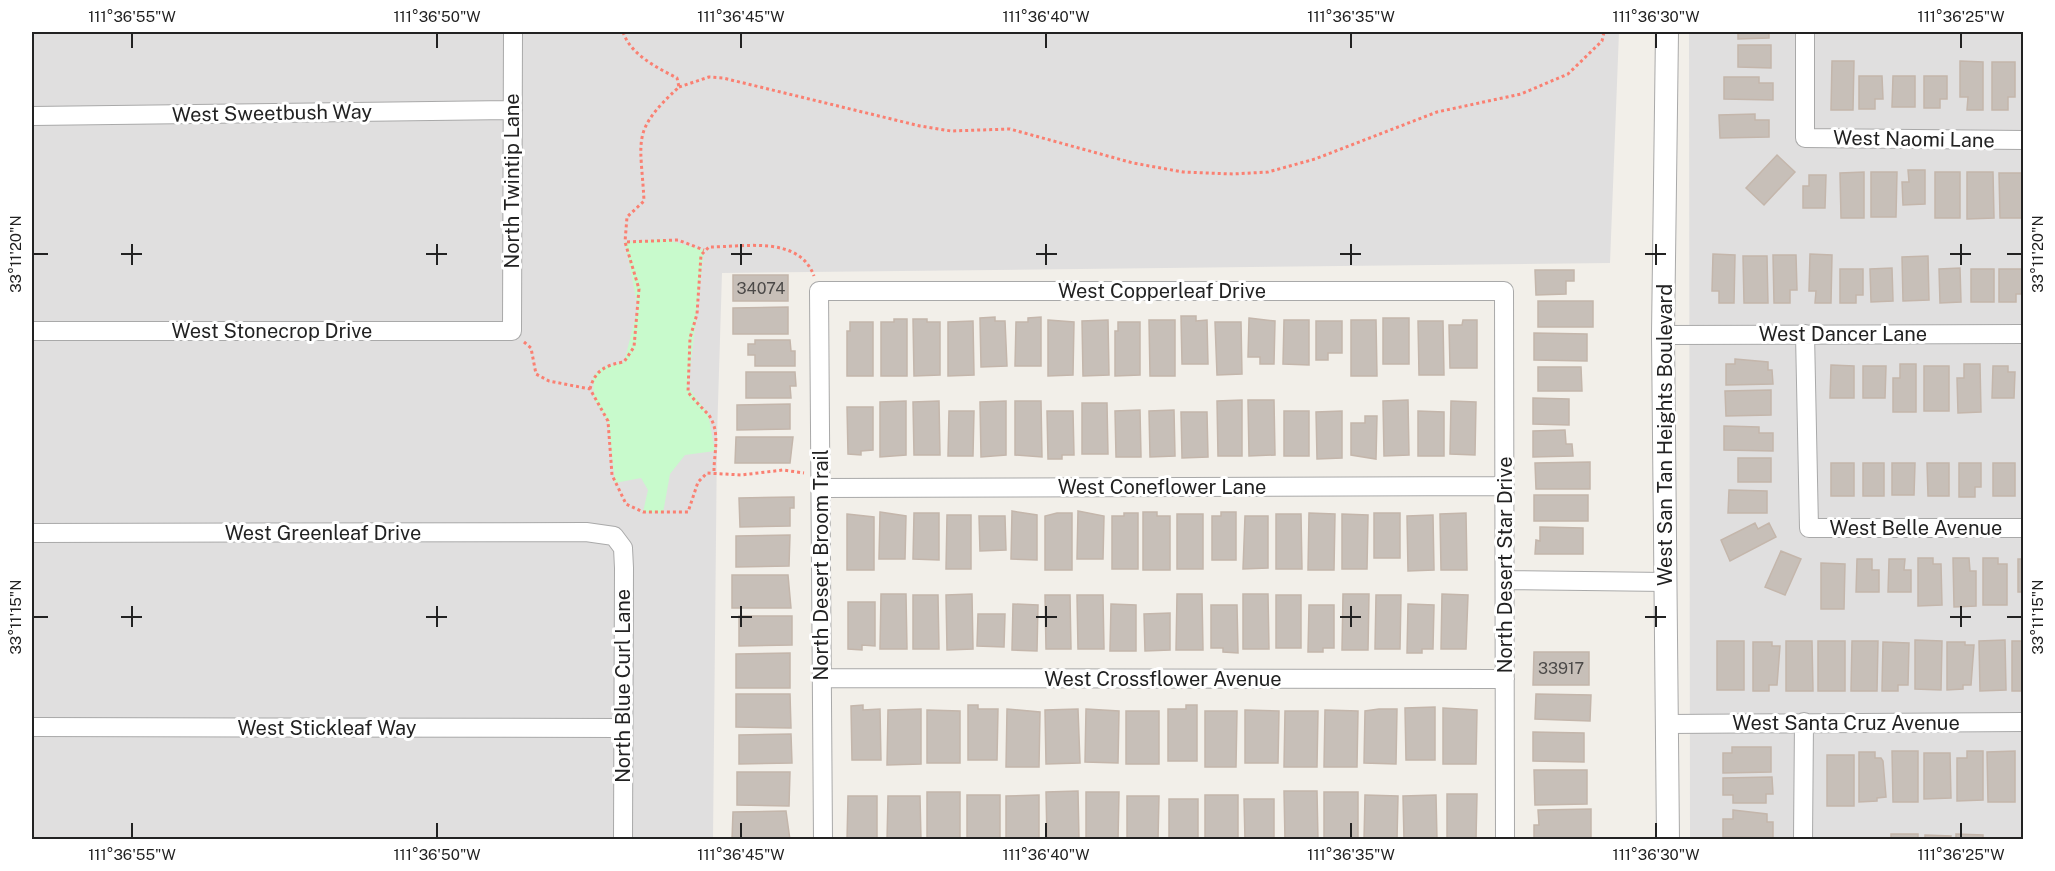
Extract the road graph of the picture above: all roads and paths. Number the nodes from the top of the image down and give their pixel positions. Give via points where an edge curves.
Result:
1 (513, 32) edge
2 (623, 32) edge
3 (1604, 32) edge
4 (1667, 32) edge
5 (1805, 32) edge
6 (679, 87) junction
7 (513, 110) junction
8 (32, 116) edge
9 (2024, 140) edge
10 (625, 242) junction
11 (704, 250) junction
12 (819, 291) junction
13 (1504, 291) joint
14 (32, 331) edge
15 (512, 331) junction
16 (1805, 334) junction
17 (2024, 334) edge
18 (1664, 335) junction
19 (590, 389) junction
20 (714, 472) junction
21 (820, 482) junction
22 (1505, 486) junction
23 (2024, 528) edge
24 (32, 533) edge
25 (614, 536) joint
26 (1505, 580) junction
27 (1666, 582) junction
28 (822, 678) junction
29 (1505, 679) junction
30 (1804, 722) junction
31 (2024, 722) edge
32 (1668, 724) junction
33 (32, 727) edge
34 (623, 728) junction
35 (623, 840) edge
36 (823, 840) edge
37 (1505, 840) edge
38 (1668, 840) edge
39 (1803, 840) edge

1 - 7 street, North Twintip Lane
2 - 6 path via 638,54 677,78
3 - 6 path via 1602,41 1568,74 1521,94 1437,112 1315,159 1268,172 1183,172 1133,163 1010,129 951,131 920,126 723,78 709,77
4 - 18 street, West San Tan Heights Boulevard
5 - 9 street, West Naomi Lane via 1805,138
6 - 10 path via 660,103 644,129 639,158 644,201 627,217
7 - 8 street, West Sweetbush Way
7 - 15 street, North Twintip Lane
10 - 11 path via 678,240
10 - 19 path via 639,289 634,347 624,362 601,368
11 - 12 path via 762,246 794,251 807,261
11 - 20 path via 697,314 690,338 688,387 714,427
12 - 13 street, West Copperleaf Drive
12 - 21 street, North Desert Broom Trail
13 - 22 street, North Desert Star Drive
14 - 15 street, West Stonecrop Drive
15 - 19 path via 531,348 536,374 549,381
16 - 17 street, West Dancer Lane
16 - 18 street, West Dancer Lane
16 - 23 street, West Belle Avenue via 1809,528
18 - 27 street, West San Tan Heights Boulevard
19 - 20 path via 608,421 612,475 626,504 643,512 688,512 698,482 707,472
20 - 21 path via 741,475 783,470
21 - 22 street, West Coneflower Lane
21 - 28 street, North Desert Broom Trail
22 - 26 street, North Desert Star Drive
24 - 25 street, West Greenleaf Drive via 586,532
25 - 34 street, North Blue Curl Lane via 623,548
26 - 27 street
26 - 29 street, North Desert Star Drive
27 - 32 street, West San Tan Heights Boulevard
28 - 29 street, West Crossflower Avenue
28 - 36 street, North Desert Broom Trail
29 - 37 street, North Desert Star Drive
30 - 31 street, West Santa Cruz Avenue
30 - 32 street, West Santa Cruz Avenue
30 - 39 street
32 - 38 street, West San Tan Heights Boulevard
33 - 34 street, West Stickleaf Way
34 - 35 street, North Blue Curl Lane

